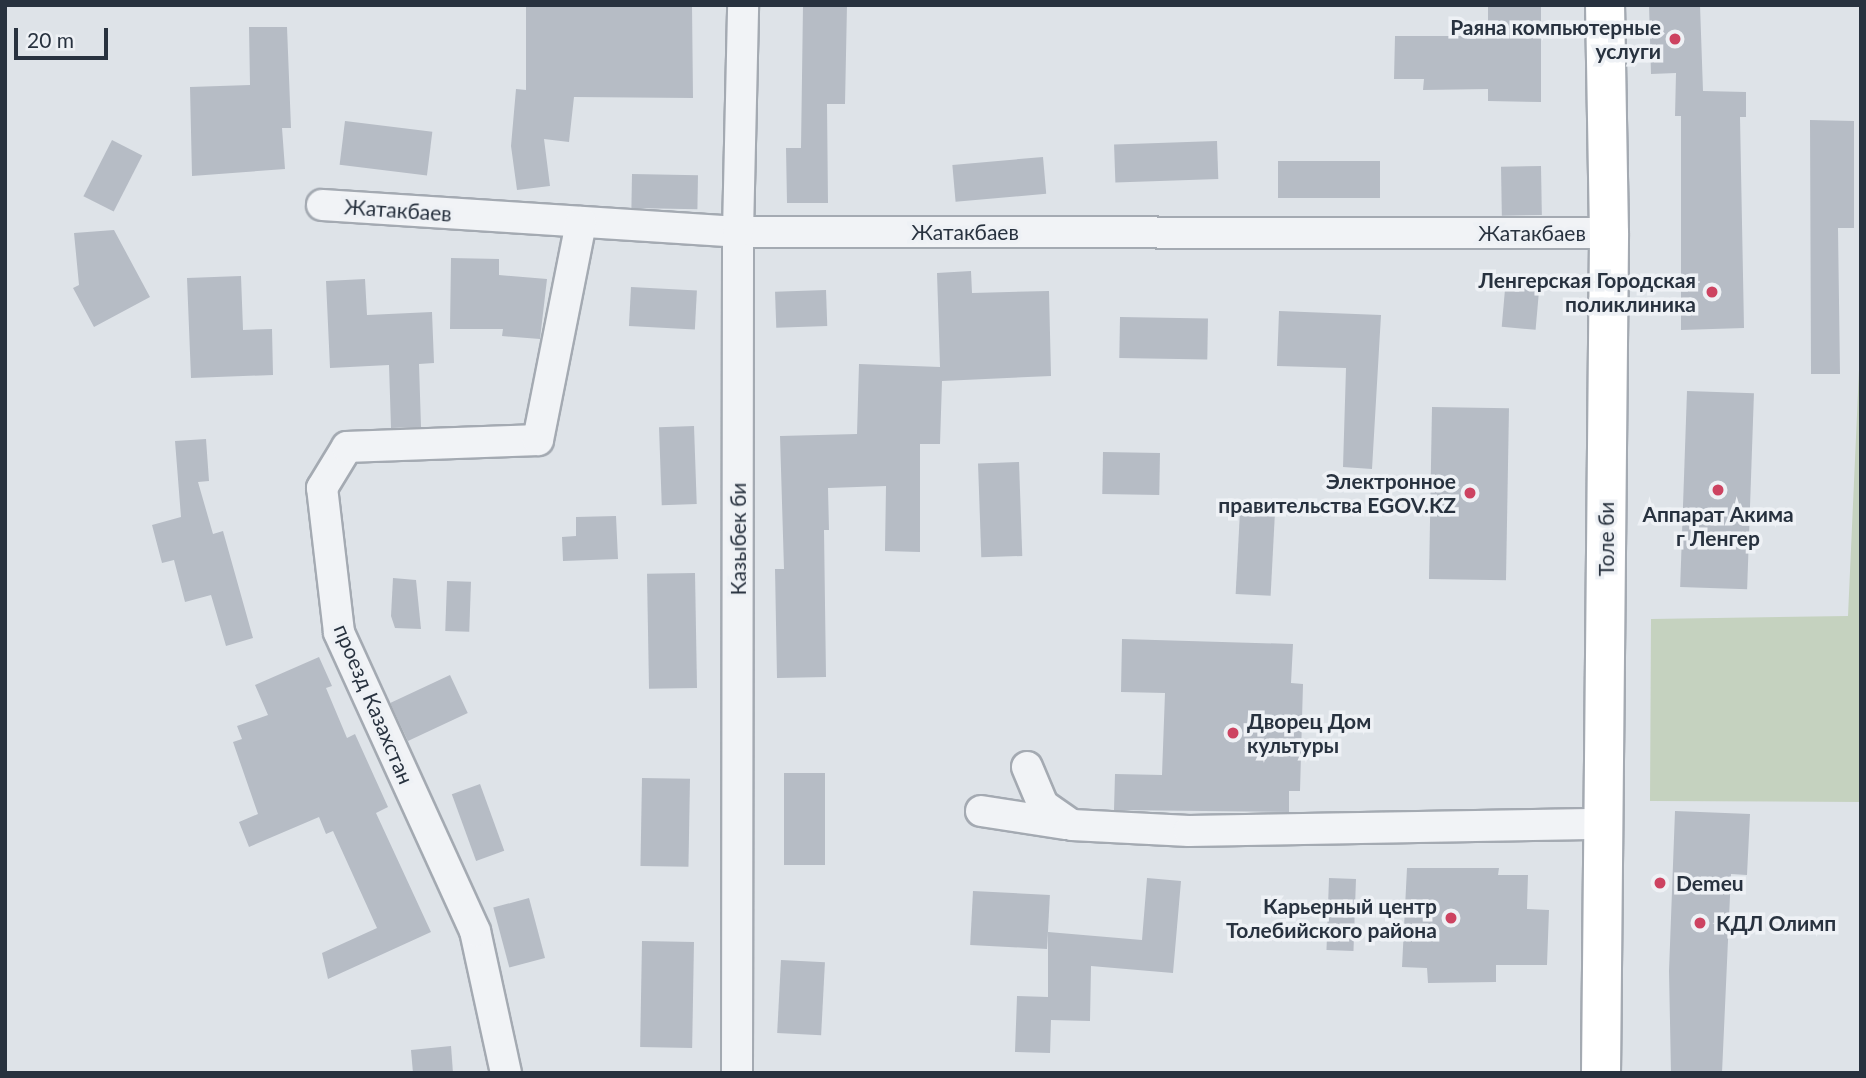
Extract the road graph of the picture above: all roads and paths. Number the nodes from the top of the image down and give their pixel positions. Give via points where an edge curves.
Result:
1 (743, 5) edge
2 (1605, 5) edge
3 (321, 205) dead end
4 (581, 222) junction
5 (738, 232) junction
6 (1609, 233) junction
7 (1027, 767) dead end
8 (981, 811) dead end
9 (1604, 824) junction
10 (1072, 825) junction
11 (506, 1073) edge
12 (737, 1073) edge
13 (1601, 1073) edge

1 - 5 street, Казыбек би
2 - 6 main road, Толе би
3 - 4 street, Жатакбаев
4 - 5 street, Жатакбаев
4 - 11 street, проезд Казахстан via 538,440 347,447 321,488 339,632 475,930
5 - 6 street, Жатакбаев
5 - 12 street, Казыбек би
6 - 9 main road, Толе би
7 - 10 street via 1043,805
8 - 10 street
9 - 10 street via 1189,831
9 - 13 main road, Толе би

